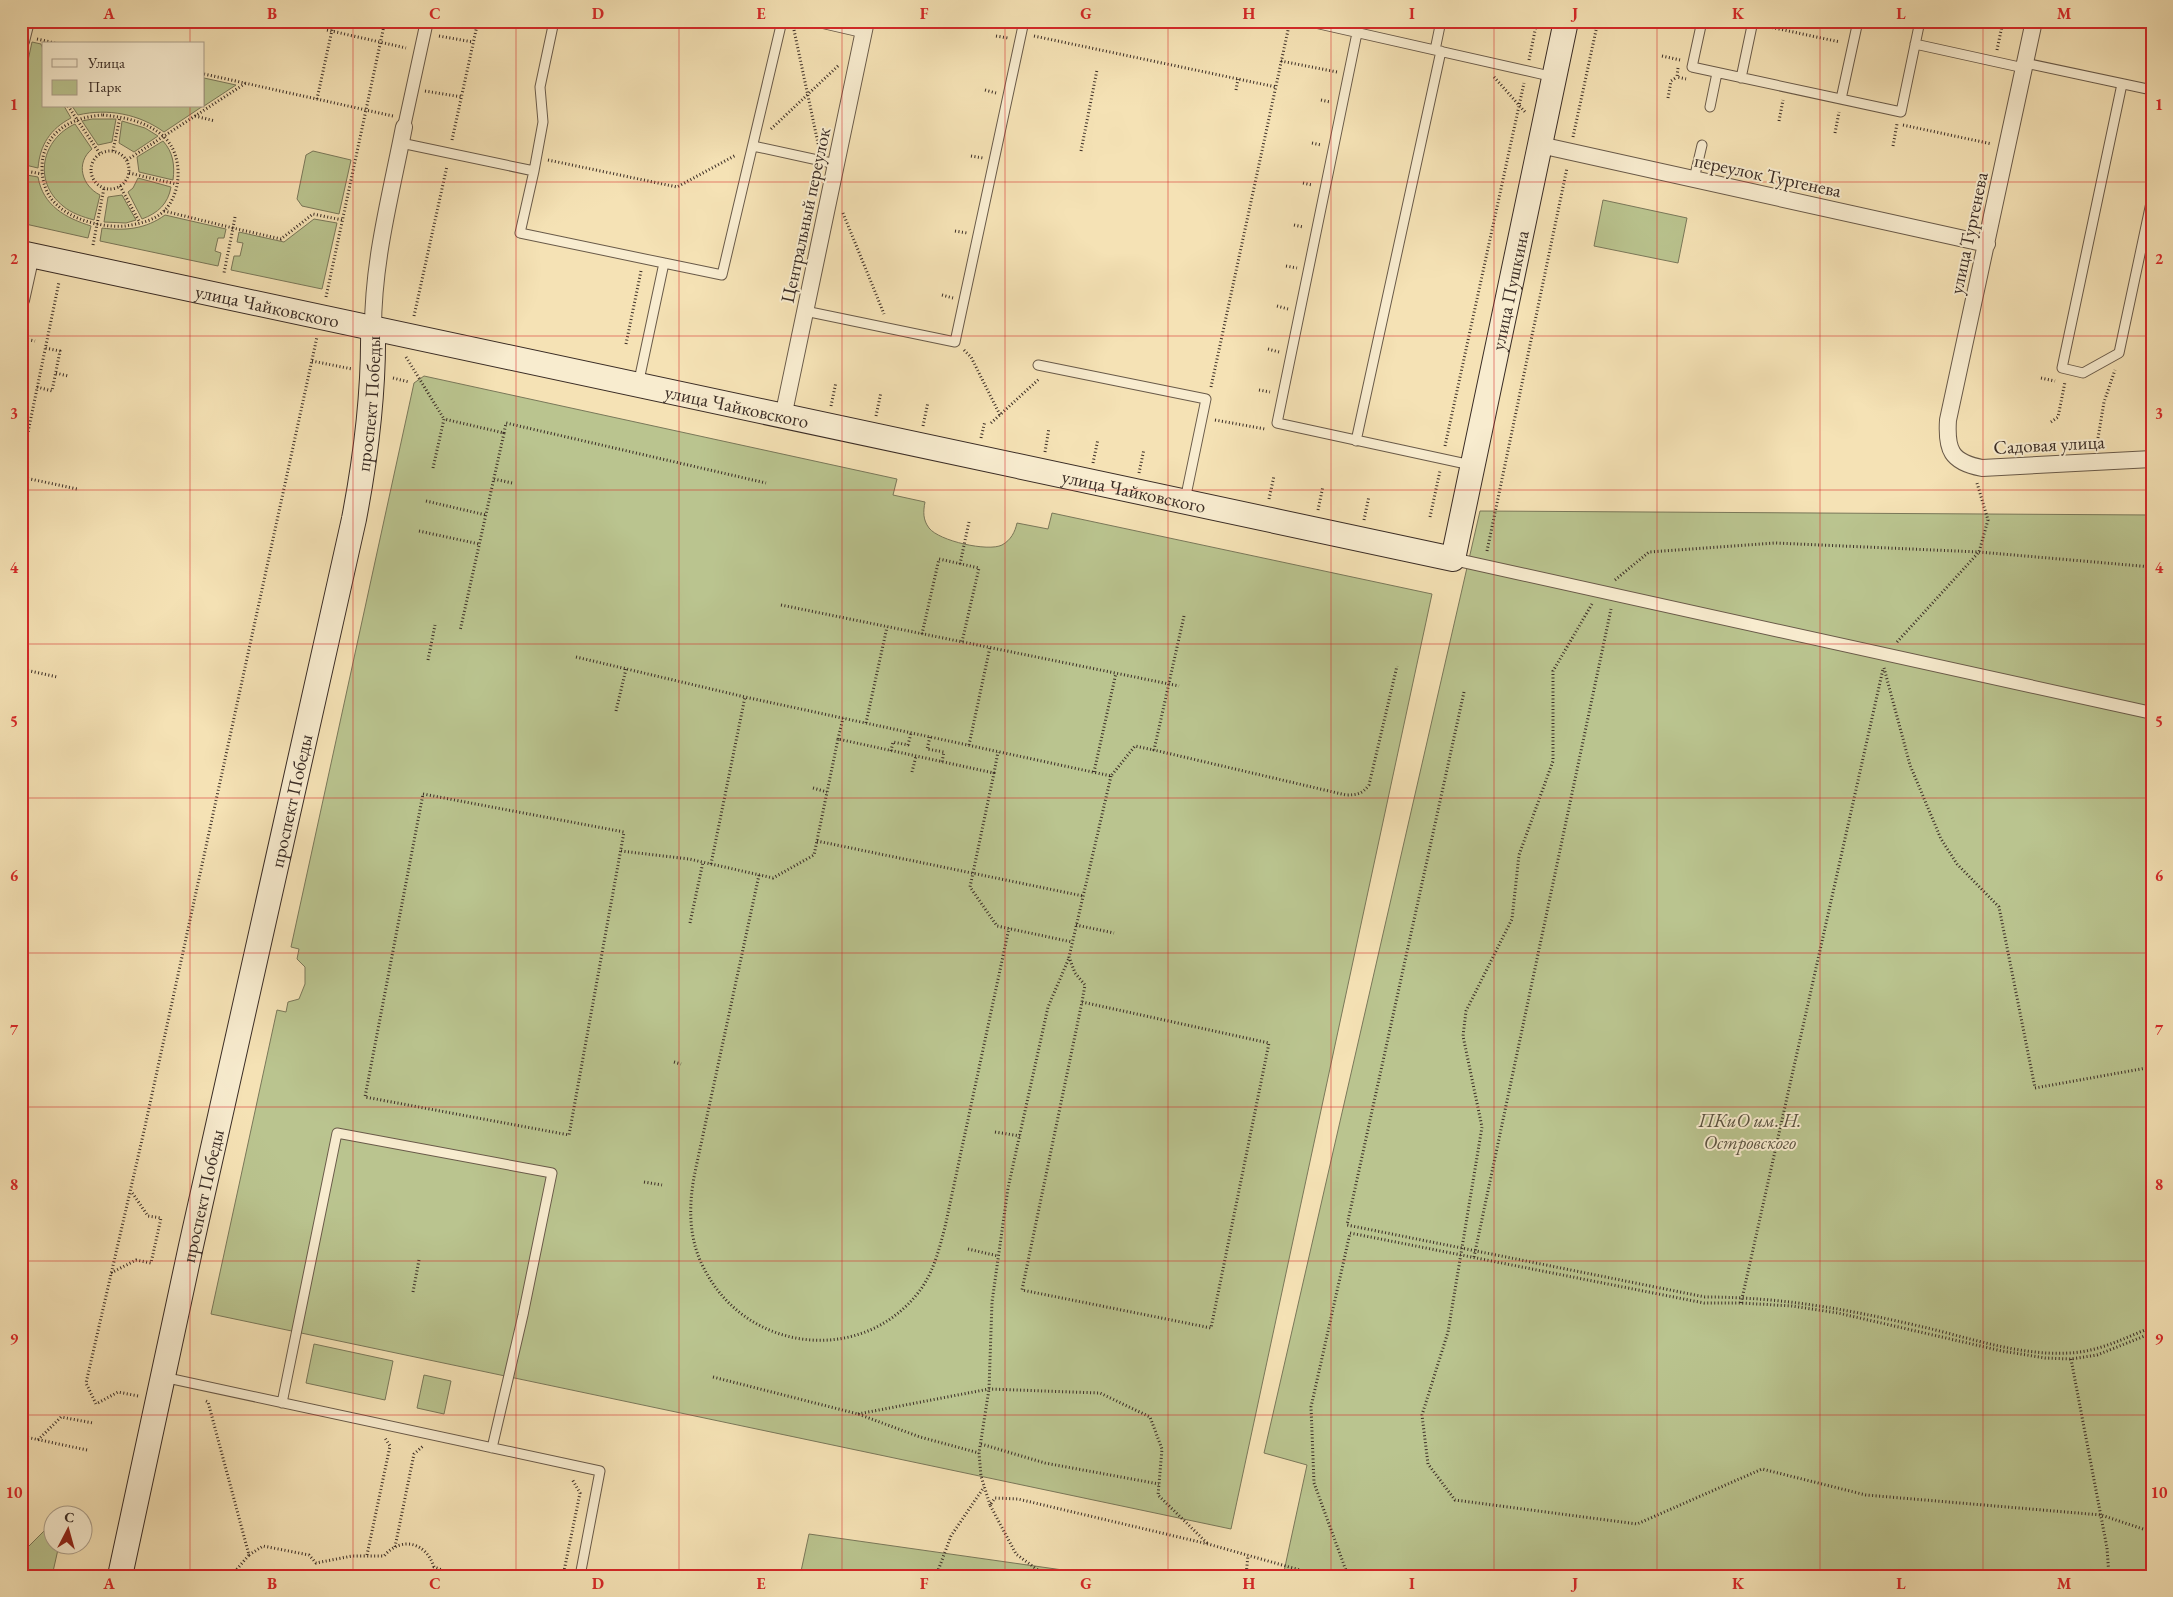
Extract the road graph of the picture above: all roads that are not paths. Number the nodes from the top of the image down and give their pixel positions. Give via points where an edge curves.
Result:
1 (26, 21) edge
2 (427, 21) edge
3 (554, 21) edge
4 (782, 21) edge
5 (812, 21) edge
6 (1024, 21) edge
7 (1306, 21) edge
8 (1441, 21) edge
9 (1566, 21) edge
10 (1702, 21) edge
11 (1858, 21) edge
12 (1920, 21) edge
13 (2034, 21) edge
14 (1752, 22) edge
15 (865, 27) edge
16 (1357, 33) junction
17 (21, 41) edge
18 (1915, 44) junction
19 (1438, 51) junction
20 (2025, 65) junction
21 (1718, 73) junction
22 (1555, 77) junction
23 (1741, 78) junction
24 (2122, 84) junction
25 (2152, 90) edge
26 (1842, 99) junction
27 (1710, 107) dead end
28 (404, 130) junction
29 (1542, 138) junction
30 (1702, 145) dead end
31 (752, 146) junction
32 (829, 163) junction
33 (534, 171) junction
34 (1694, 179) junction
35 (2152, 198) edge
36 (1986, 244) junction
37 (26, 254) edge
38 (664, 263) junction
39 (21, 300) edge
40 (806, 311) junction
41 (373, 329) junction
42 (1038, 365) dead end
43 (638, 386) junction
44 (783, 416) junction
45 (1356, 441) junction
46 (1952, 454) joint
47 (2152, 459) edge
48 (1473, 466) junction
49 (1185, 502) junction
50 (1453, 559) junction
51 (2152, 713) edge
52 (162, 1377) junction
53 (282, 1403) junction
54 (492, 1448) junction
55 (120, 1576) edge
56 (580, 1576) edge

1 - 17 street
2 - 28 street, проспект Победы
3 - 33 lane via 540,87 543,122
4 - 31 lane
5 - 15 lane
6 - 40 lane via 956,342
7 - 16 lane
8 - 19 lane
9 - 22 main road, улица Пушкина
10 - 21 lane via 1692,67
11 - 26 lane
12 - 18 lane
13 - 20 street, улица Тургенева
14 - 23 lane
15 - 32 street, Центральный переулок
16 - 19 lane
16 - 45 lane via 1277,423
18 - 20 lane
18 - 26 lane via 1901,112
19 - 22 lane
19 - 45 lane
20 - 24 lane
20 - 36 street, улица Тургенева
21 - 23 lane
21 - 27 lane
22 - 29 main road, улица Пушкина
23 - 26 lane
24 - 25 lane
24 - 35 lane via 2062,368 2083,373 2120,353
28 - 33 lane via 450,153
28 - 41 street, проспект Победы via 378,254
29 - 34 street, переулок Тургенева
29 - 48 main road, улица Пушкина
30 - 34 lane
31 - 32 lane
31 - 38 lane via 722,275
32 - 40 street, Центральный переулок via 832,184
33 - 38 lane via 520,233
34 - 36 street, переулок Тургенева
36 - 46 street, улица Тургенева via 1948,420 1948,445
37 - 39 street
37 - 41 main road, улица Чайковского
38 - 43 lane
40 - 44 street, Центральный переулок
41 - 43 main road, улица Чайковского
41 - 52 main road, проспект Победы via 368,426 355,511
42 - 49 lane via 1206,399
43 - 44 main road, улица Чайковского
44 - 49 main road, улица Чайковского
45 - 48 lane
46 - 47 street, Садовая улица via 1982,468
48 - 50 main road, улица Пушкина
49 - 50 main road, улица Чайковского
50 - 51 street
52 - 53 lane
52 - 55 main road, проспект Победы
53 - 54 lane
53 - 54 lane via 337,1133 552,1173
54 - 56 lane via 600,1471

